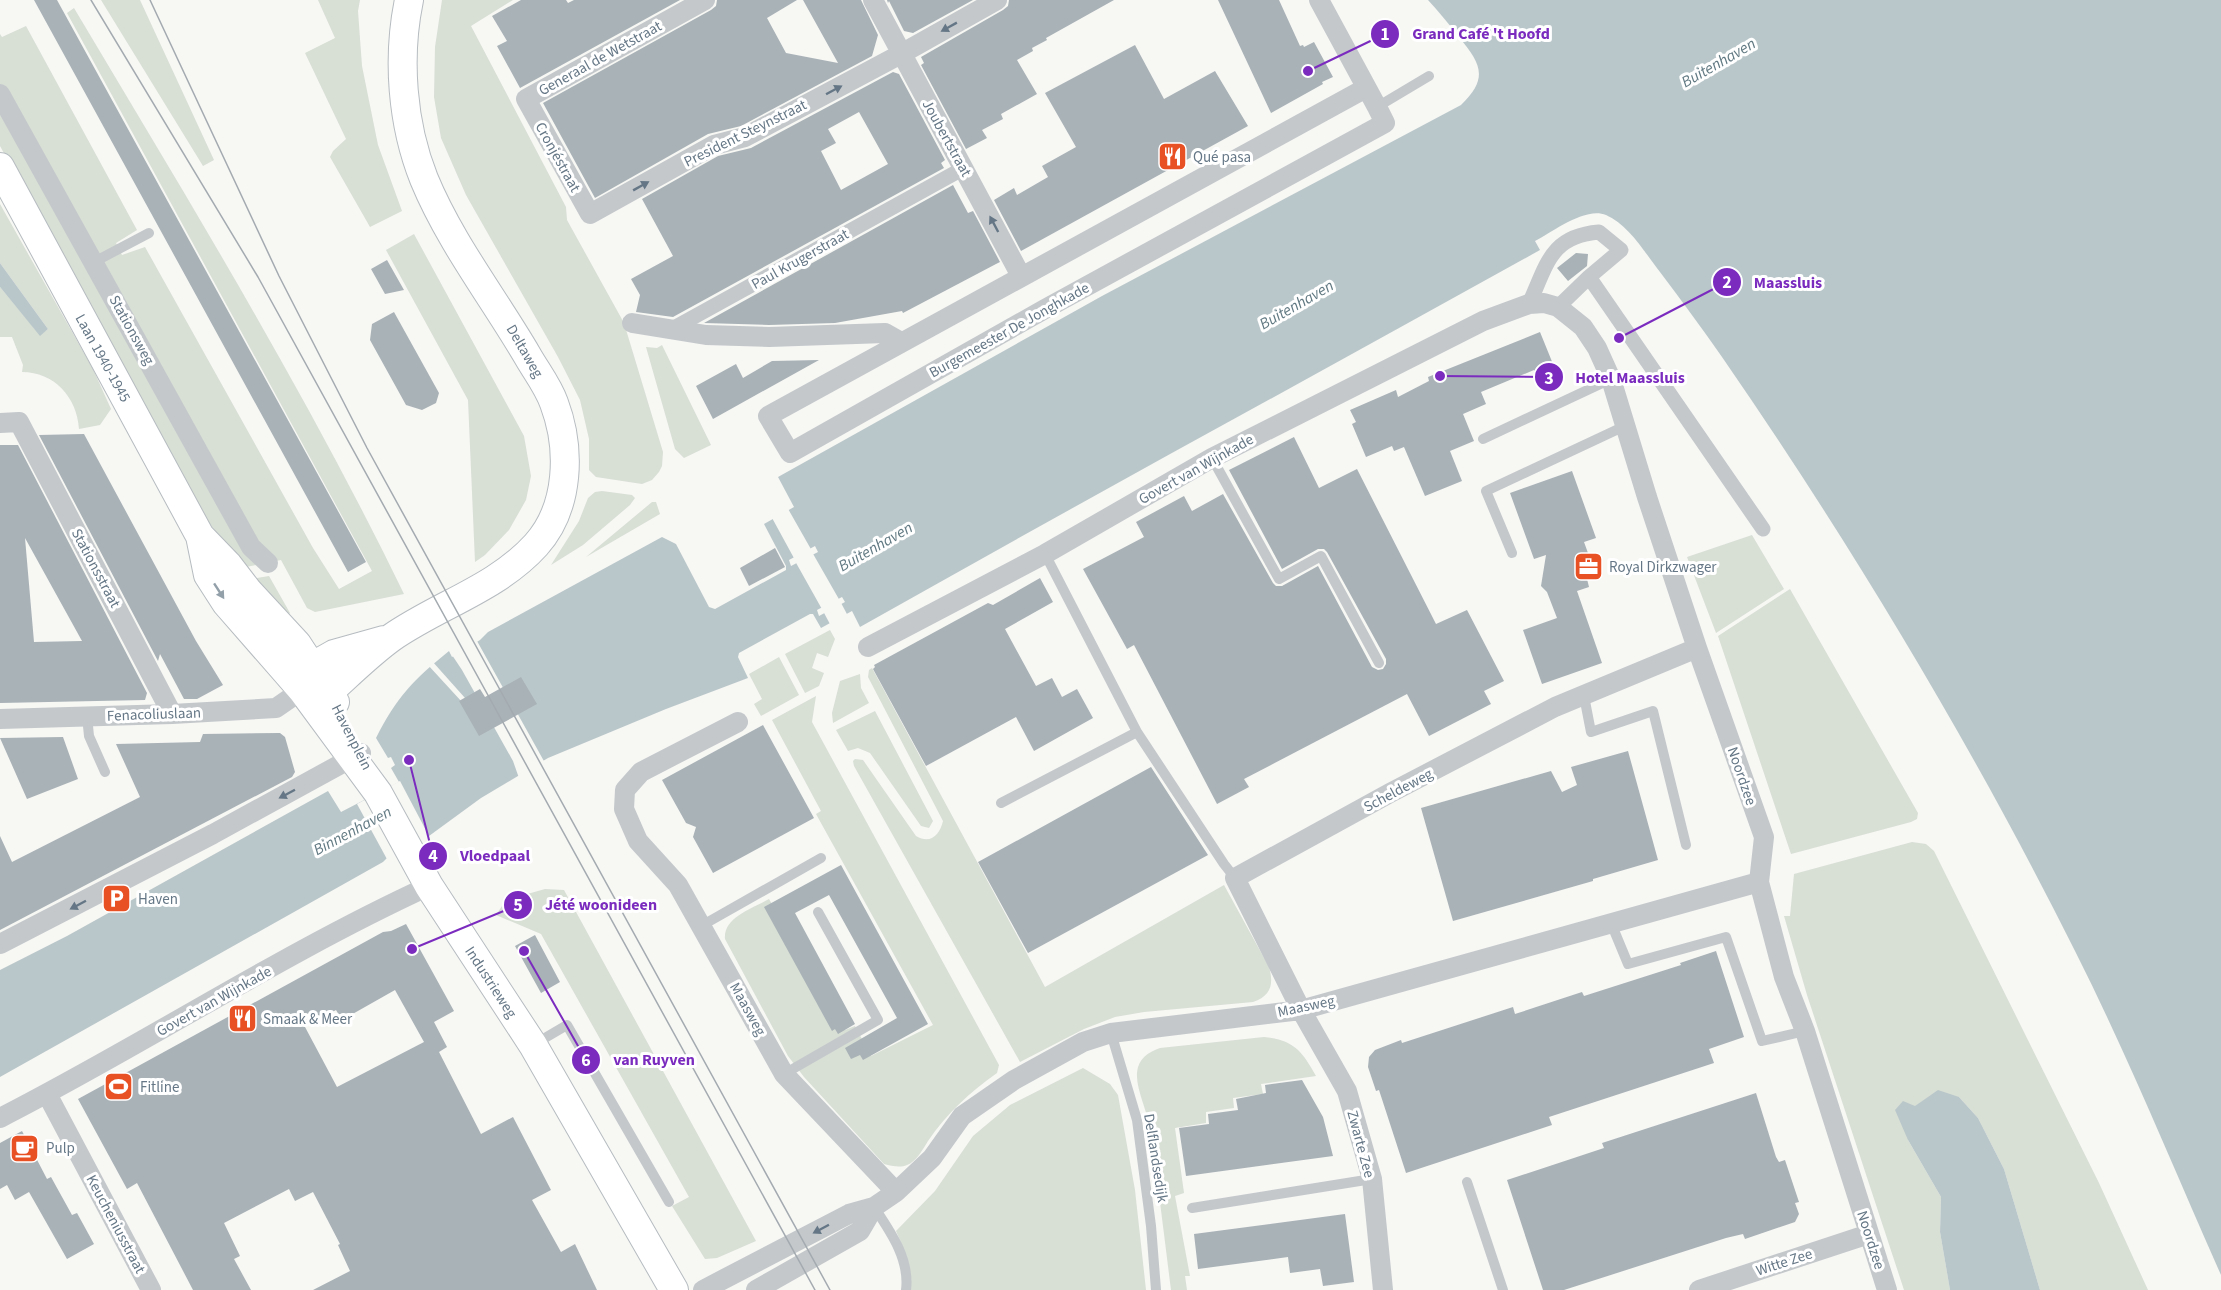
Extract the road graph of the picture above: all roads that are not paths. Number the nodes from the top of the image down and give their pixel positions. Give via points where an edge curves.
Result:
1 (409, 0) edge
2 (705, 0) edge
3 (873, 0) edge
4 (997, 0) edge
5 (1319, 0) edge
6 (901, 54) junction
7 (1429, 76) dead end
8 (1366, 88) junction
9 (0, 94) edge
10 (526, 99) joint
11 (1377, 107) junction
12 (964, 168) junction
13 (2, 173) edge
14 (590, 214) joint
15 (148, 233) dead end
16 (94, 262) junction
17 (1021, 276) junction
18 (1589, 277) junction
19 (1529, 304) junction
20 (1558, 307) junction
21 (632, 323) dead end
22 (672, 329) junction
23 (901, 342) junction
24 (1611, 379) junction
25 (10, 422) edge
26 (1627, 425) junction
27 (1483, 439) dead end
28 (1212, 458) junction
29 (1763, 529) dead end
30 (1512, 553) dead end
31 (1045, 554) junction
32 (268, 562) dead end
33 (868, 647) dead end
34 (1697, 648) junction
35 (1379, 663) dead end
36 (314, 683) junction
37 (1584, 696) junction
38 (172, 714) junction
39 (87, 716) junction
40 (0, 719) edge
41 (738, 722) dead end
42 (1137, 732) junction
43 (358, 755) junction
44 (105, 772) dead end
45 (378, 793) joint
46 (1001, 803) dead end
47 (1686, 845) dead end
48 (821, 858) dead end
49 (1235, 878) junction
50 (1759, 882) junction
51 (429, 886) junction
52 (818, 912) dead end
53 (1611, 923) junction
54 (701, 926) junction
55 (0, 944) edge
56 (1301, 1010) junction
57 (1805, 1031) junction
58 (1111, 1033) junction
59 (533, 1045) junction
60 (784, 1074) junction
61 (47, 1094) junction
62 (0, 1118) edge
63 (1372, 1179) junction
64 (1467, 1182) dead end
65 (896, 1192) junction
66 (669, 1202) dead end
67 (874, 1207) junction
68 (1192, 1208) dead end
69 (1869, 1234) junction
70 (151, 1290) edge
71 (674, 1290) edge
72 (703, 1290) edge
73 (756, 1290) edge
74 (906, 1290) edge
75 (1156, 1290) edge
76 (1383, 1290) edge
77 (1503, 1290) edge
78 (1699, 1290) edge
79 (1887, 1290) edge

1 - 36 main road, Deltaweg via 404,95 423,177 438,210 554,401 563,434 564,483 557,509 537,543 523,557 486,585 391,638 334,654
2 - 10 street, Generaal de Wetstraat
3 - 6 street, Joubertstraat
4 -> 6 street, President Steynstraat
5 - 8 street
6 - 12 street, Joubertstraat
14 -> 6 street, President Steynstraat via 714,146 745,136
7 - 11 lane
8 - 11 street
8 - 17 street, Burgemeester De Jonghkade
9 - 16 street, Stationsweg
10 - 14 street, Cronjéstraat
11 - 23 street, Burgemeester De Jonghkade via 1385,123 790,453 768,416
17 -> 12 street, Joubertstraat
12 - 22 street, Paul Krugerstraat
13 - 36 main road, Laan 1940-1945 via 200,536 208,575 226,603
15 - 16 lane
16 - 32 street, Stationsweg via 251,547
17 - 23 street, Burgemeester De Jonghkade
18 - 19 street via 1621,250 1599,232 1582,233 1554,249
18 - 20 street
18 - 29 street
19 - 20 street
19 - 28 street, Govert van Wijnkade via 1484,321
20 - 24 street, Noordzee via 1582,327
21 - 22 street
22 - 23 street via 769,338 885,333
24 - 26 street, Noordzee
24 - 27 lane
25 - 38 street, Stationsstraat
26 - 30 lane via 1486,491
26 - 34 street, Noordzee
28 - 31 street, Govert van Wijnkade
28 - 35 lane via 1279,579 1322,556
31 - 33 street, Govert van Wijnkade
31 - 42 lane
34 - 37 street, Scheldeweg
34 - 50 street, Noordzee via 1764,837
36 - 38 street, Fenacoliuslaan via 276,708
36 - 43 main road, Havenplein
37 - 47 lane via 1592,732 1653,711
37 - 49 street, Scheldeweg via 1555,707 1390,793
38 - 39 street, Fenacoliuslaan
39 - 40 street, Fenacoliuslaan
39 - 44 lane via 89,736
41 - 54 street, Maasweg via 641,772 625,790 624,809 638,840 678,885
42 - 46 lane
42 - 49 lane
43 - 45 main road, Havenplein
43 -> 55 street
45 - 51 main road, Industrieweg
48 - 54 lane
49 - 56 street
50 - 53 street, Maasweg
50 - 57 street, Noordzee via 1784,977
51 - 59 main road, Industrieweg
51 - 61 street, Govert van Wijnkade via 316,944
52 - 60 lane via 878,1020
53 - 56 street, Maasweg
53 - 57 lane via 1628,964 1726,937 1762,1041
54 - 60 street, Maasweg
56 - 58 street, Maasweg
56 - 63 street, Zwarte Zee via 1347,1091
57 - 69 street, Noordzee
58 - 65 street, Maasweg via 1083,1042 1034,1069 962,1116 932,1158
58 - 75 lane, Delflandsedijk via 1137,1120
59 - 66 lane via 567,1025
59 - 71 main road, Industrieweg
60 - 65 street, Maasweg
61 - 62 street, Govert van Wijnkade
61 - 70 street, Keucheniusstraat
63 - 68 lane
63 - 76 street, Zwarte Zee
64 - 77 lane
65 - 67 street, Maasweg
67 -> 72 street, Maasweg via 849,1214
67 - 73 street, Maasweg via 860,1231
67 - 74 lane via 901,1254
69 - 78 street, Witte Zee
69 - 79 street, Noordzee

